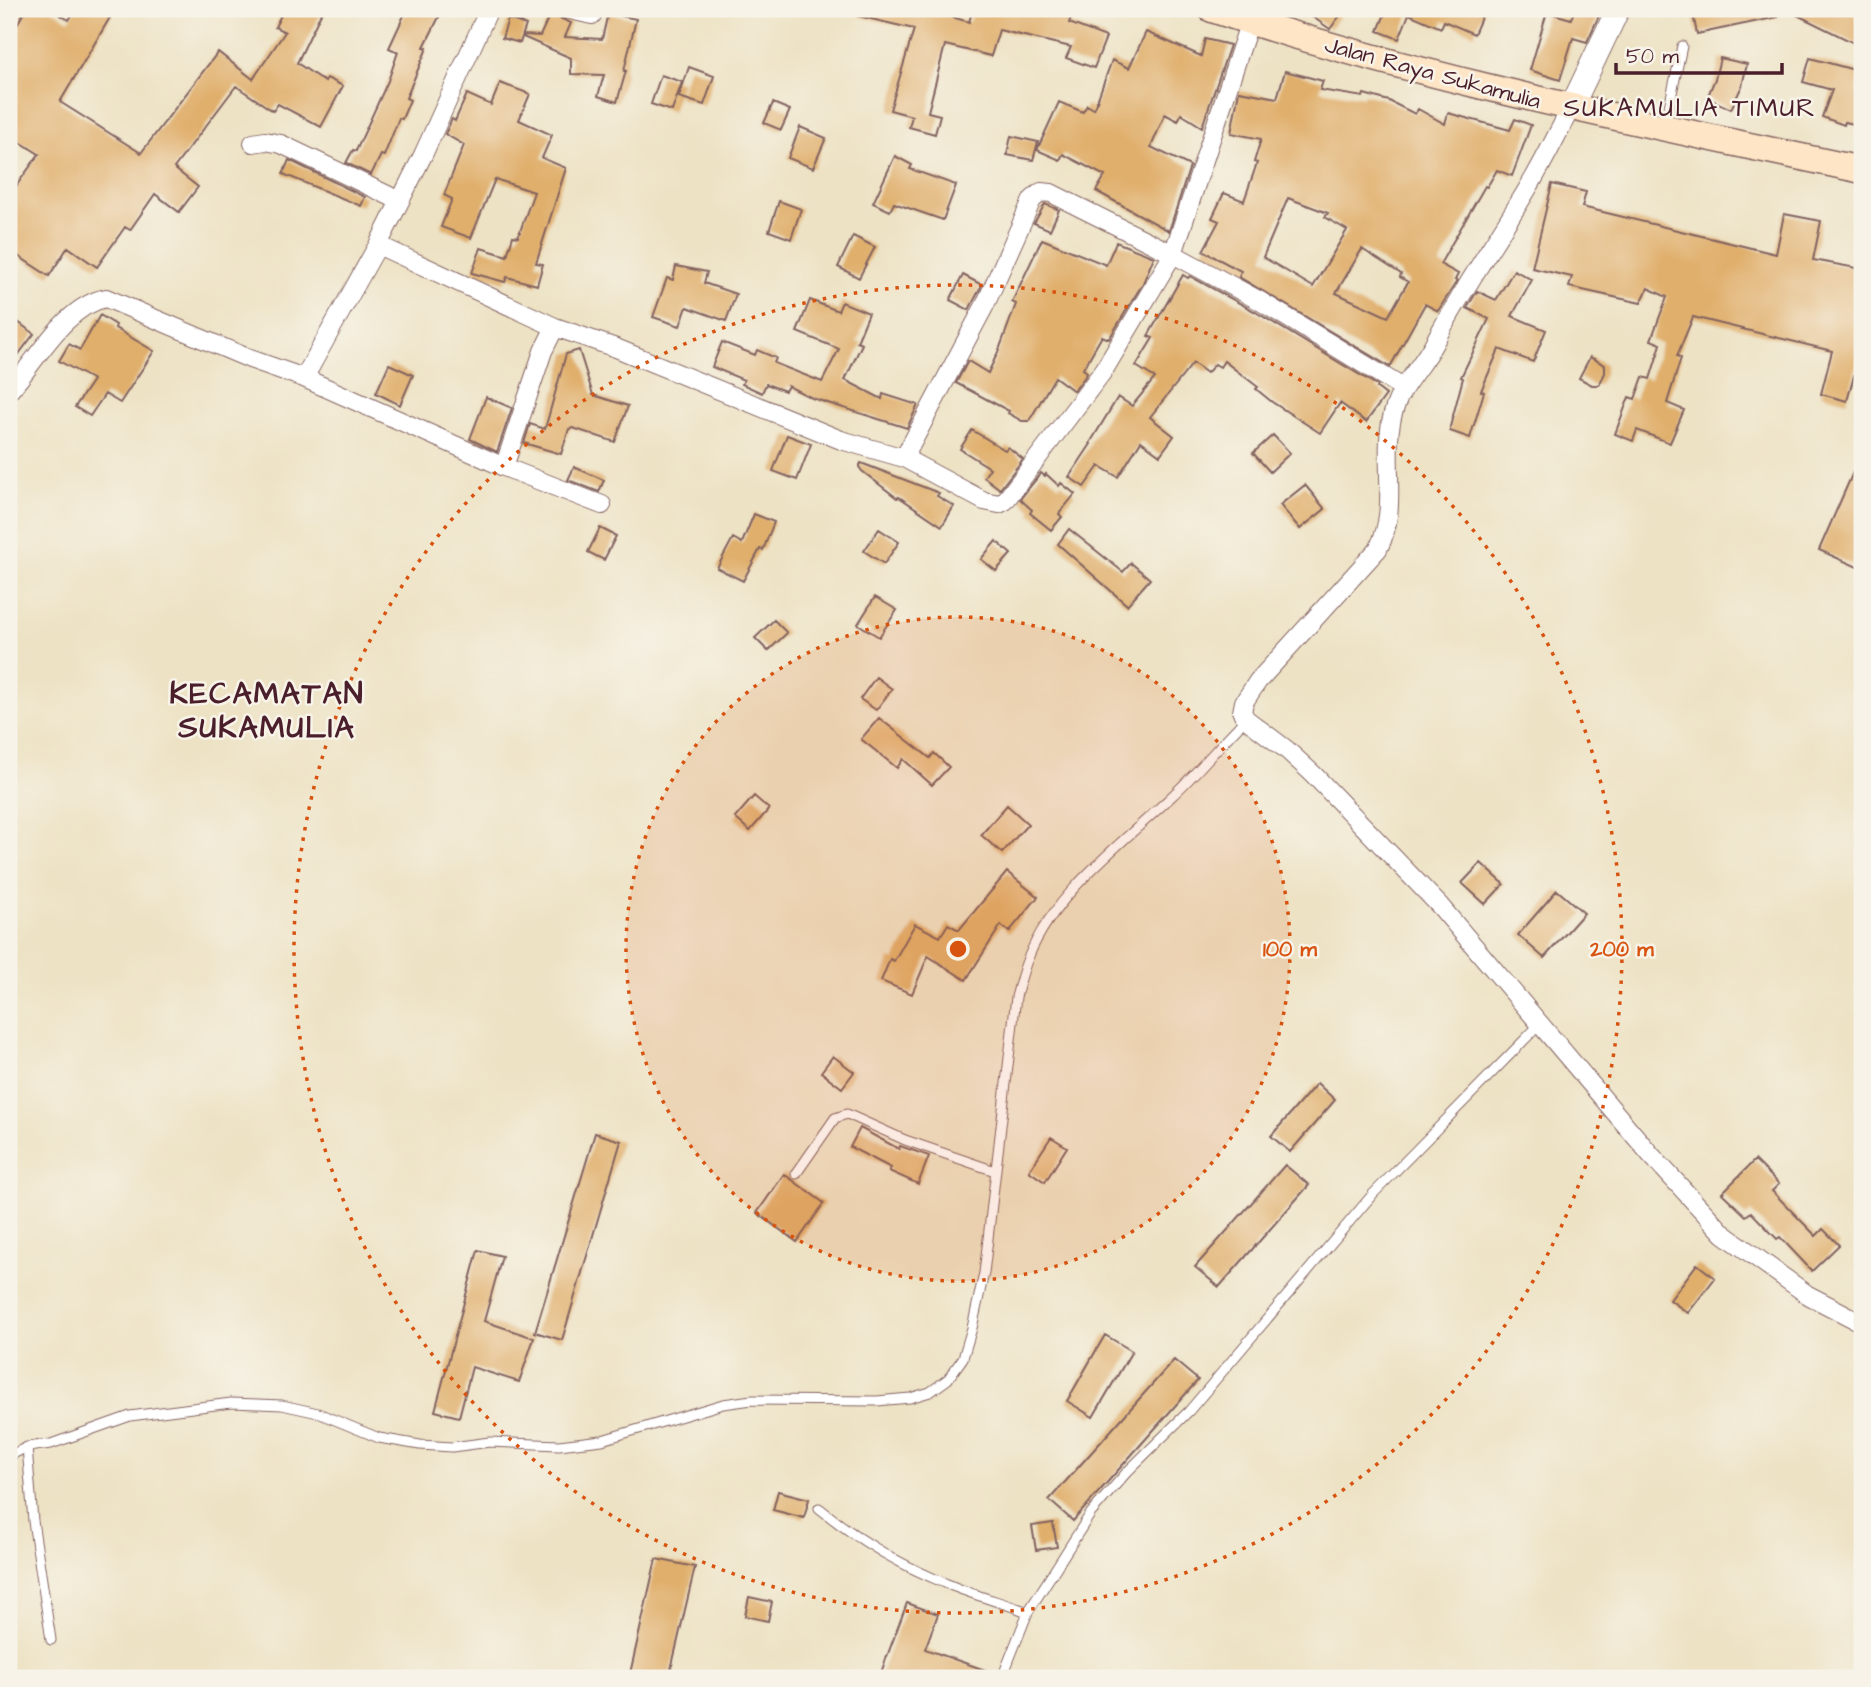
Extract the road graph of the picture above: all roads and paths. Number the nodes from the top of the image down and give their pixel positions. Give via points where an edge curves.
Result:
1 (489, 9) edge
2 (566, 9) edge
3 (1212, 9) edge
4 (1618, 9) edge
5 (592, 15) dead end
6 (1250, 21) junction
7 (1682, 46) dead end
8 (1571, 107) junction
9 (1664, 128) junction
10 (253, 143) dead end
11 (1862, 170) edge
12 (400, 201) junction
13 (379, 244) junction
14 (1173, 254) junction
15 (555, 327) junction
16 (304, 378) junction
17 (1403, 388) junction
18 (10, 389) edge
19 (904, 458) junction
20 (504, 467) junction
21 (602, 505) dead end
22 (1246, 719) junction
23 (1541, 1023) junction
24 (995, 1171) junction
25 (796, 1174) dead end
26 (1862, 1323) edge
27 (27, 1447) junction
28 (9, 1456) edge
29 (819, 1507) dead end
30 (1028, 1612) junction
31 (51, 1640) dead end
32 (1002, 1678) edge

1 - 12 street
2 - 5 street
3 - 6 main road, Jalan Raya Sukamulia
4 - 8 street
6 - 8 main road, Jalan Raya Sukamulia via 1370,57
6 - 14 street
7 - 9 lane
8 - 9 main road, Jalan Raya Sukamulia
8 - 17 street via 1530,186
9 - 11 main road, Jalan Raya Sukamulia
10 - 12 street via 281,144
12 - 13 street
13 - 15 street
13 - 16 street
14 - 17 street
14 - 19 street via 1104,370 1005,501 984,501
14 - 19 street via 1051,193 1036,195 985,305
15 - 19 street via 841,440
15 - 20 street
16 - 18 street via 106,298 74,312
16 - 20 street
17 - 22 street via 1391,422 1385,537 1258,681 1244,702
20 - 21 street
22 - 23 street via 1287,750 1331,793 1440,906
22 - 24 lane via 1074,889 1043,930 1016,997
23 - 26 street via 1724,1234 1808,1295
23 - 30 lane via 1373,1194 1189,1411 1091,1513
24 - 25 lane via 847,1114 835,1118
24 - 27 lane via 984,1273 962,1358 948,1379 930,1392 910,1398 752,1400 713,1406 602,1440 452,1447 379,1438 327,1416 282,1405 231,1403 130,1416 51,1444
27 - 28 lane
27 - 31 lane
29 - 30 lane via 888,1555 946,1583
30 - 32 lane

